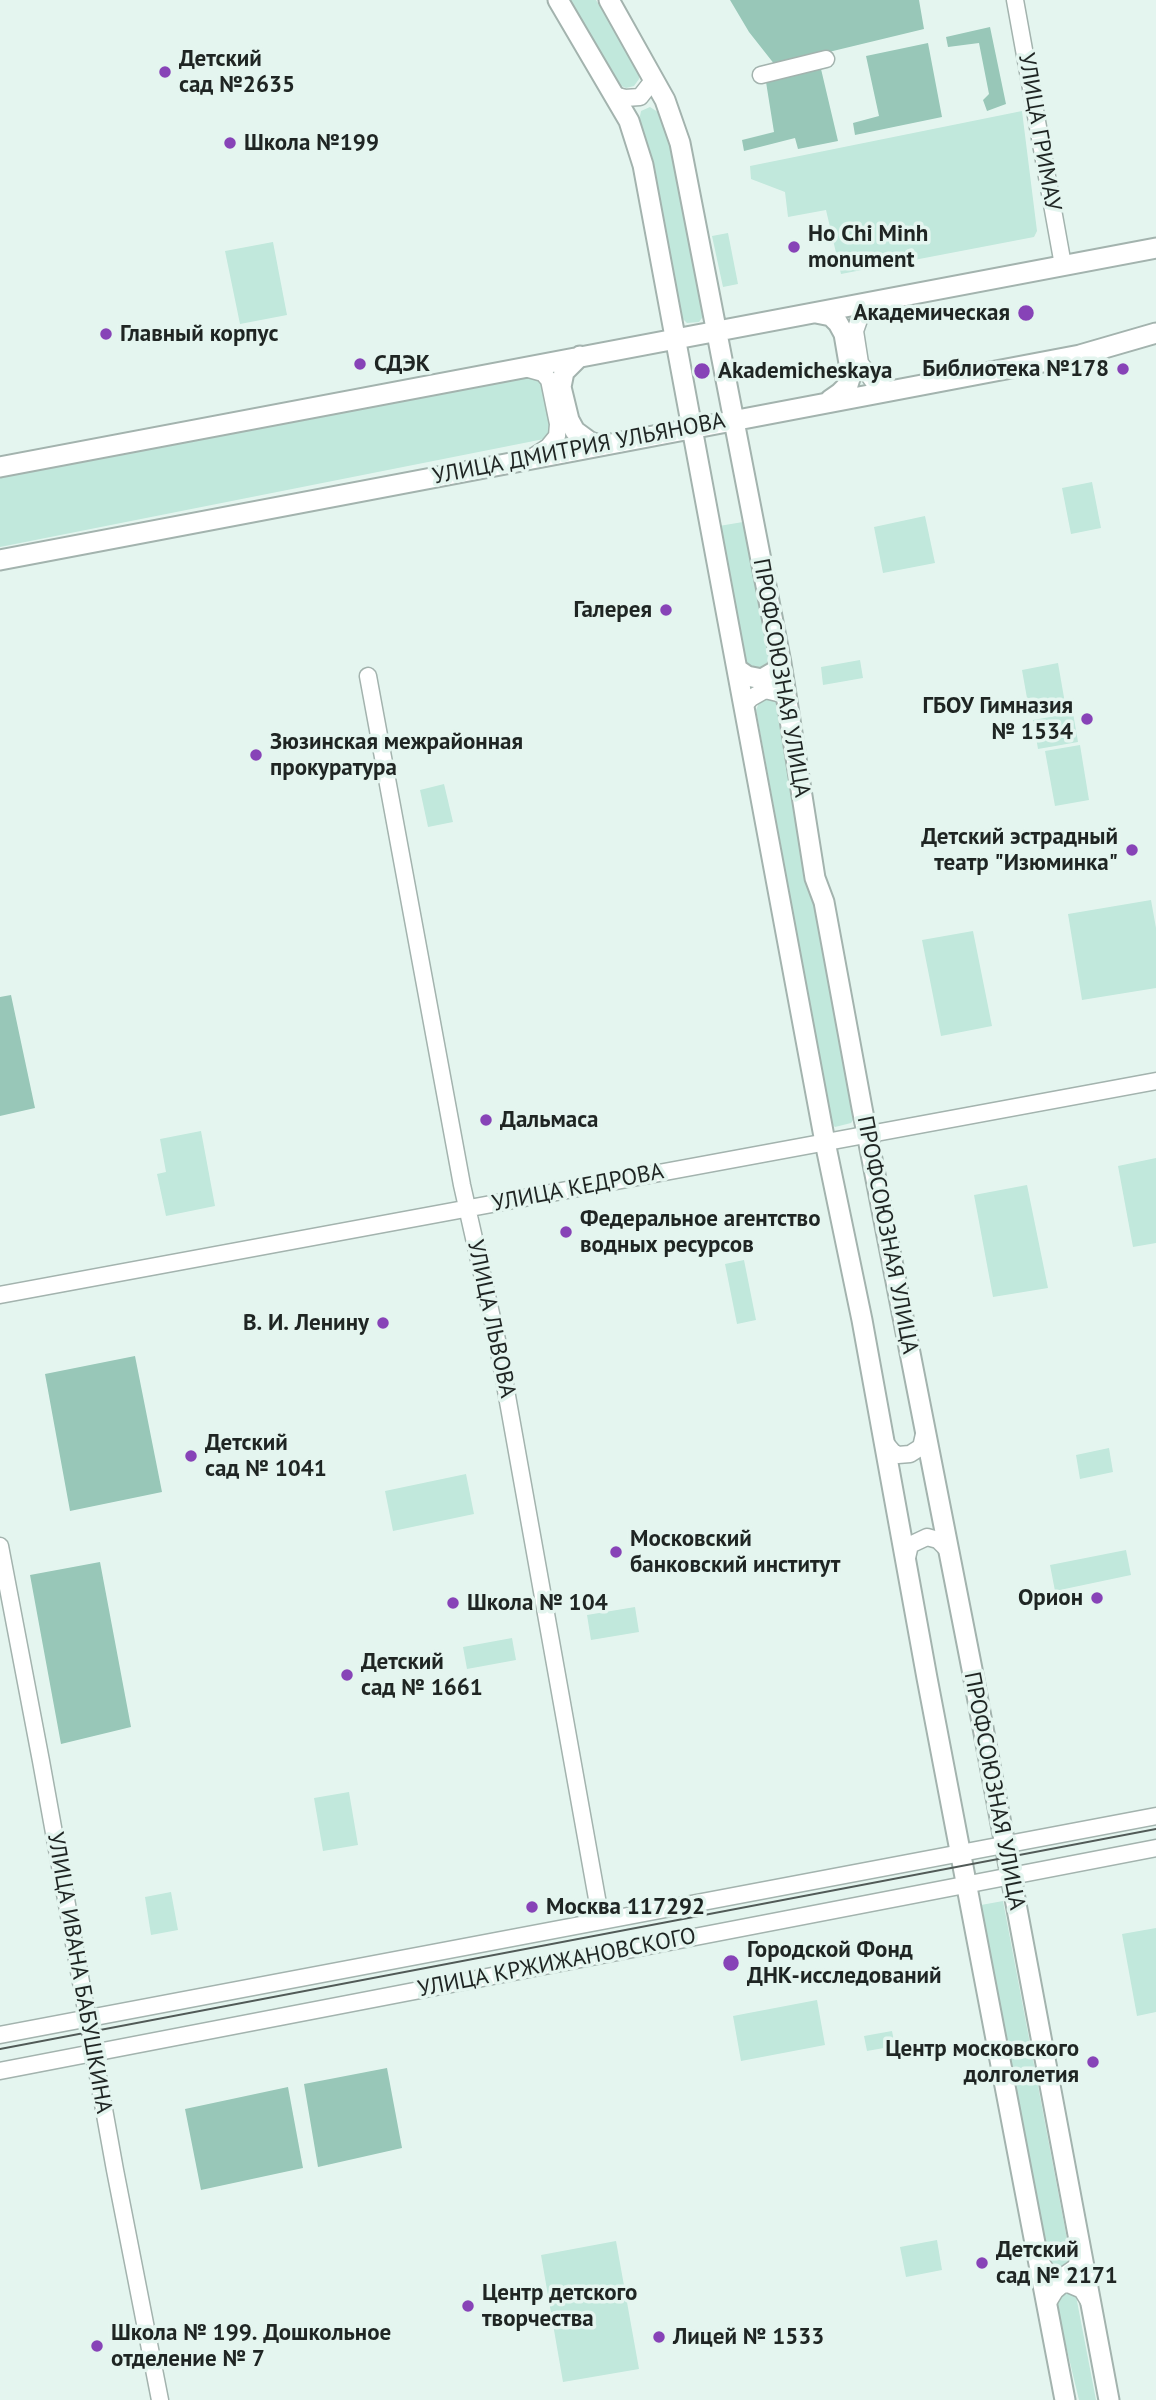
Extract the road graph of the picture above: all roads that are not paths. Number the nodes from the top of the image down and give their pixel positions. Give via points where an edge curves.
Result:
1 (558, 0) edge
2 (609, 0) edge
3 (1015, 0) edge
4 (826, 59) dead end
5 (651, 74) junction
6 (761, 75) dead end
7 (614, 95) junction
8 (1156, 248) edge
9 (1063, 265) junction
10 (871, 302) junction
11 (813, 313) junction
12 (718, 330) junction
13 (1156, 333) edge
14 (676, 338) junction
15 (580, 356) junction
16 (526, 368) junction
17 (890, 391) junction
18 (826, 402) junction
19 (734, 419) junction
20 (693, 427) junction
21 (599, 445) junction
22 (531, 457) junction
23 (0, 467) edge
24 (0, 560) edge
25 (781, 663) junction
26 (737, 669) junction
27 (368, 676) dead end
28 (786, 695) junction
29 (744, 705) junction
30 (1156, 1081) edge
31 (867, 1134) junction
32 (825, 1142) junction
33 (468, 1209) junction
34 (0, 1295) edge
35 (925, 1429) junction
36 (882, 1437) junction
37 (0, 1546) edge
38 (949, 1555) junction
39 (906, 1562) junction
40 (1156, 1816) edge
41 (1004, 1844) junction
42 (1156, 1849) edge
43 (961, 1853) junction
44 (1010, 1875) junction
45 (966, 1884) junction
46 (601, 1921) junction
47 (88, 2017) junction
48 (0, 2035) edge
49 (93, 2052) junction
50 (0, 2071) edge
51 (1081, 2250) junction
52 (1037, 2257) junction
53 (1090, 2303) junction
54 (1047, 2304) junction
55 (160, 2400) edge
56 (1065, 2400) edge
57 (1109, 2400) edge

1 - 7 main road, ПРОФСОЮЗНАЯ УЛИЦА
2 - 5 main road, ПРОФСОЮЗНАЯ УЛИЦА
3 - 9 street, УЛИЦА ГРИМАУ
4 - 6 street
5 - 7 street via 651,83 640,97
5 - 12 main road, ПРОФСОЮЗНАЯ УЛИЦА via 680,143
7 - 14 main road, ПРОФСОЮЗНАЯ УЛИЦА via 639,147
8 - 9 main road
9 - 10 main road
10 - 11 main road
10 - 17 street via 855,331 860,363 873,381
11 - 12 main road
11 - 18 main road via 831,316 838,323 851,375 848,385
12 - 14 main road
12 - 19 main road, ПРОФСОЮЗНАЯ УЛИЦА
13 - 17 main road, УЛИЦА ДМИТРИЯ УЛЬЯНОВА via 1080,355
14 - 15 main road
14 - 20 main road, ПРОФСОЮЗНАЯ УЛИЦА
15 - 16 main road
15 - 21 main road via 564,372 561,387 575,431
16 - 22 street via 549,380 558,424 557,436 548,447
16 - 23 main road
17 - 18 main road, УЛИЦА ДМИТРИЯ УЛЬЯНОВА
18 - 19 main road, УЛИЦА ДМИТРИЯ УЛЬЯНОВА
19 - 20 main road, УЛИЦА ДМИТРИЯ УЛЬЯНОВА
19 - 25 main road, ПРОФСОЮЗНАЯ УЛИЦА
20 - 21 main road, УЛИЦА ДМИТРИЯ УЛЬЯНОВА
20 - 26 main road, ПРОФСОЮЗНАЯ УЛИЦА
21 - 22 main road, УЛИЦА ДМИТРИЯ УЛЬЯНОВА
22 - 24 main road, УЛИЦА ДМИТРИЯ УЛЬЯНОВА
25 - 26 main road via 762,679 747,677
25 - 28 main road, ПРОФСОЮЗНАЯ УЛИЦА
26 - 29 main road, ПРОФСОЮЗНАЯ УЛИЦА
27 - 33 street, УЛИЦА ЛЬВОВА
28 - 29 street via 765,690
28 - 31 main road, ПРОФСОЮЗНАЯ УЛИЦА via 815,878 824,902
29 - 32 main road, ПРОФСОЮЗНАЯ УЛИЦА
30 - 31 street, УЛИЦА КЕДРОВА
31 - 32 street, УЛИЦА КЕДРОВА
31 - 35 main road, ПРОФСОЮЗНАЯ УЛИЦА
32 - 33 street, УЛИЦА КЕДРОВА
32 - 36 main road, ПРОФСОЮЗНАЯ УЛИЦА
33 - 34 street, УЛИЦА КЕДРОВА
33 - 46 street, УЛИЦА ЛЬВОВА via 497,1340
35 - 36 street via 921,1447 904,1455 888,1449
35 - 38 main road, ПРОФСОЮЗНАЯ УЛИЦА
36 - 39 main road, ПРОФСОЮЗНАЯ УЛИЦА
37 - 47 street, УЛИЦА ИВАНА БАБУШКИНА
38 - 39 street via 938,1540 926,1537 910,1545
38 - 41 main road, ПРОФСОЮЗНАЯ УЛИЦА
39 - 43 main road, ПРОФСОЮЗНАЯ УЛИЦА
40 - 41 street, УЛИЦА КРЖИЖАНОВСКОГО
41 - 43 street, УЛИЦА КРЖИЖАНОВСКОГО
41 - 44 main road, ПРОФСОЮЗНАЯ УЛИЦА
42 - 44 street, УЛИЦА КРЖИЖАНОВСКОГО
43 - 45 main road, ПРОФСОЮЗНАЯ УЛИЦА
43 - 46 street, УЛИЦА КРЖИЖАНОВСКОГО
44 - 45 street, УЛИЦА КРЖИЖАНОВСКОГО
44 - 51 main road, ПРОФСОЮЗНАЯ УЛИЦА
45 - 49 street, УЛИЦА КРЖИЖАНОВСКОГО
45 - 52 main road, ПРОФСОЮЗНАЯ УЛИЦА
46 - 47 street, УЛИЦА КРЖИЖАНОВСКОГО
47 - 48 street, УЛИЦА КРЖИЖАНОВСКОГО
47 - 49 street, УЛИЦА ИВАНА БАБУШКИНА
49 - 50 street, УЛИЦА КРЖИЖАНОВСКОГО
49 - 55 street, УЛИЦА ИВАНА БАБУШКИНА
51 - 52 street via 1076,2267 1063,2276 1049,2274
51 - 53 main road, ПРОФСОЮЗНАЯ УЛИЦА
52 - 54 main road, ПРОФСОЮЗНАЯ УЛИЦА
53 - 54 street via 1082,2290 1069,2284 1055,2291
53 - 57 main road, ПРОФСОЮЗНАЯ УЛИЦА
54 - 56 main road, ПРОФСОЮЗНАЯ УЛИЦА

